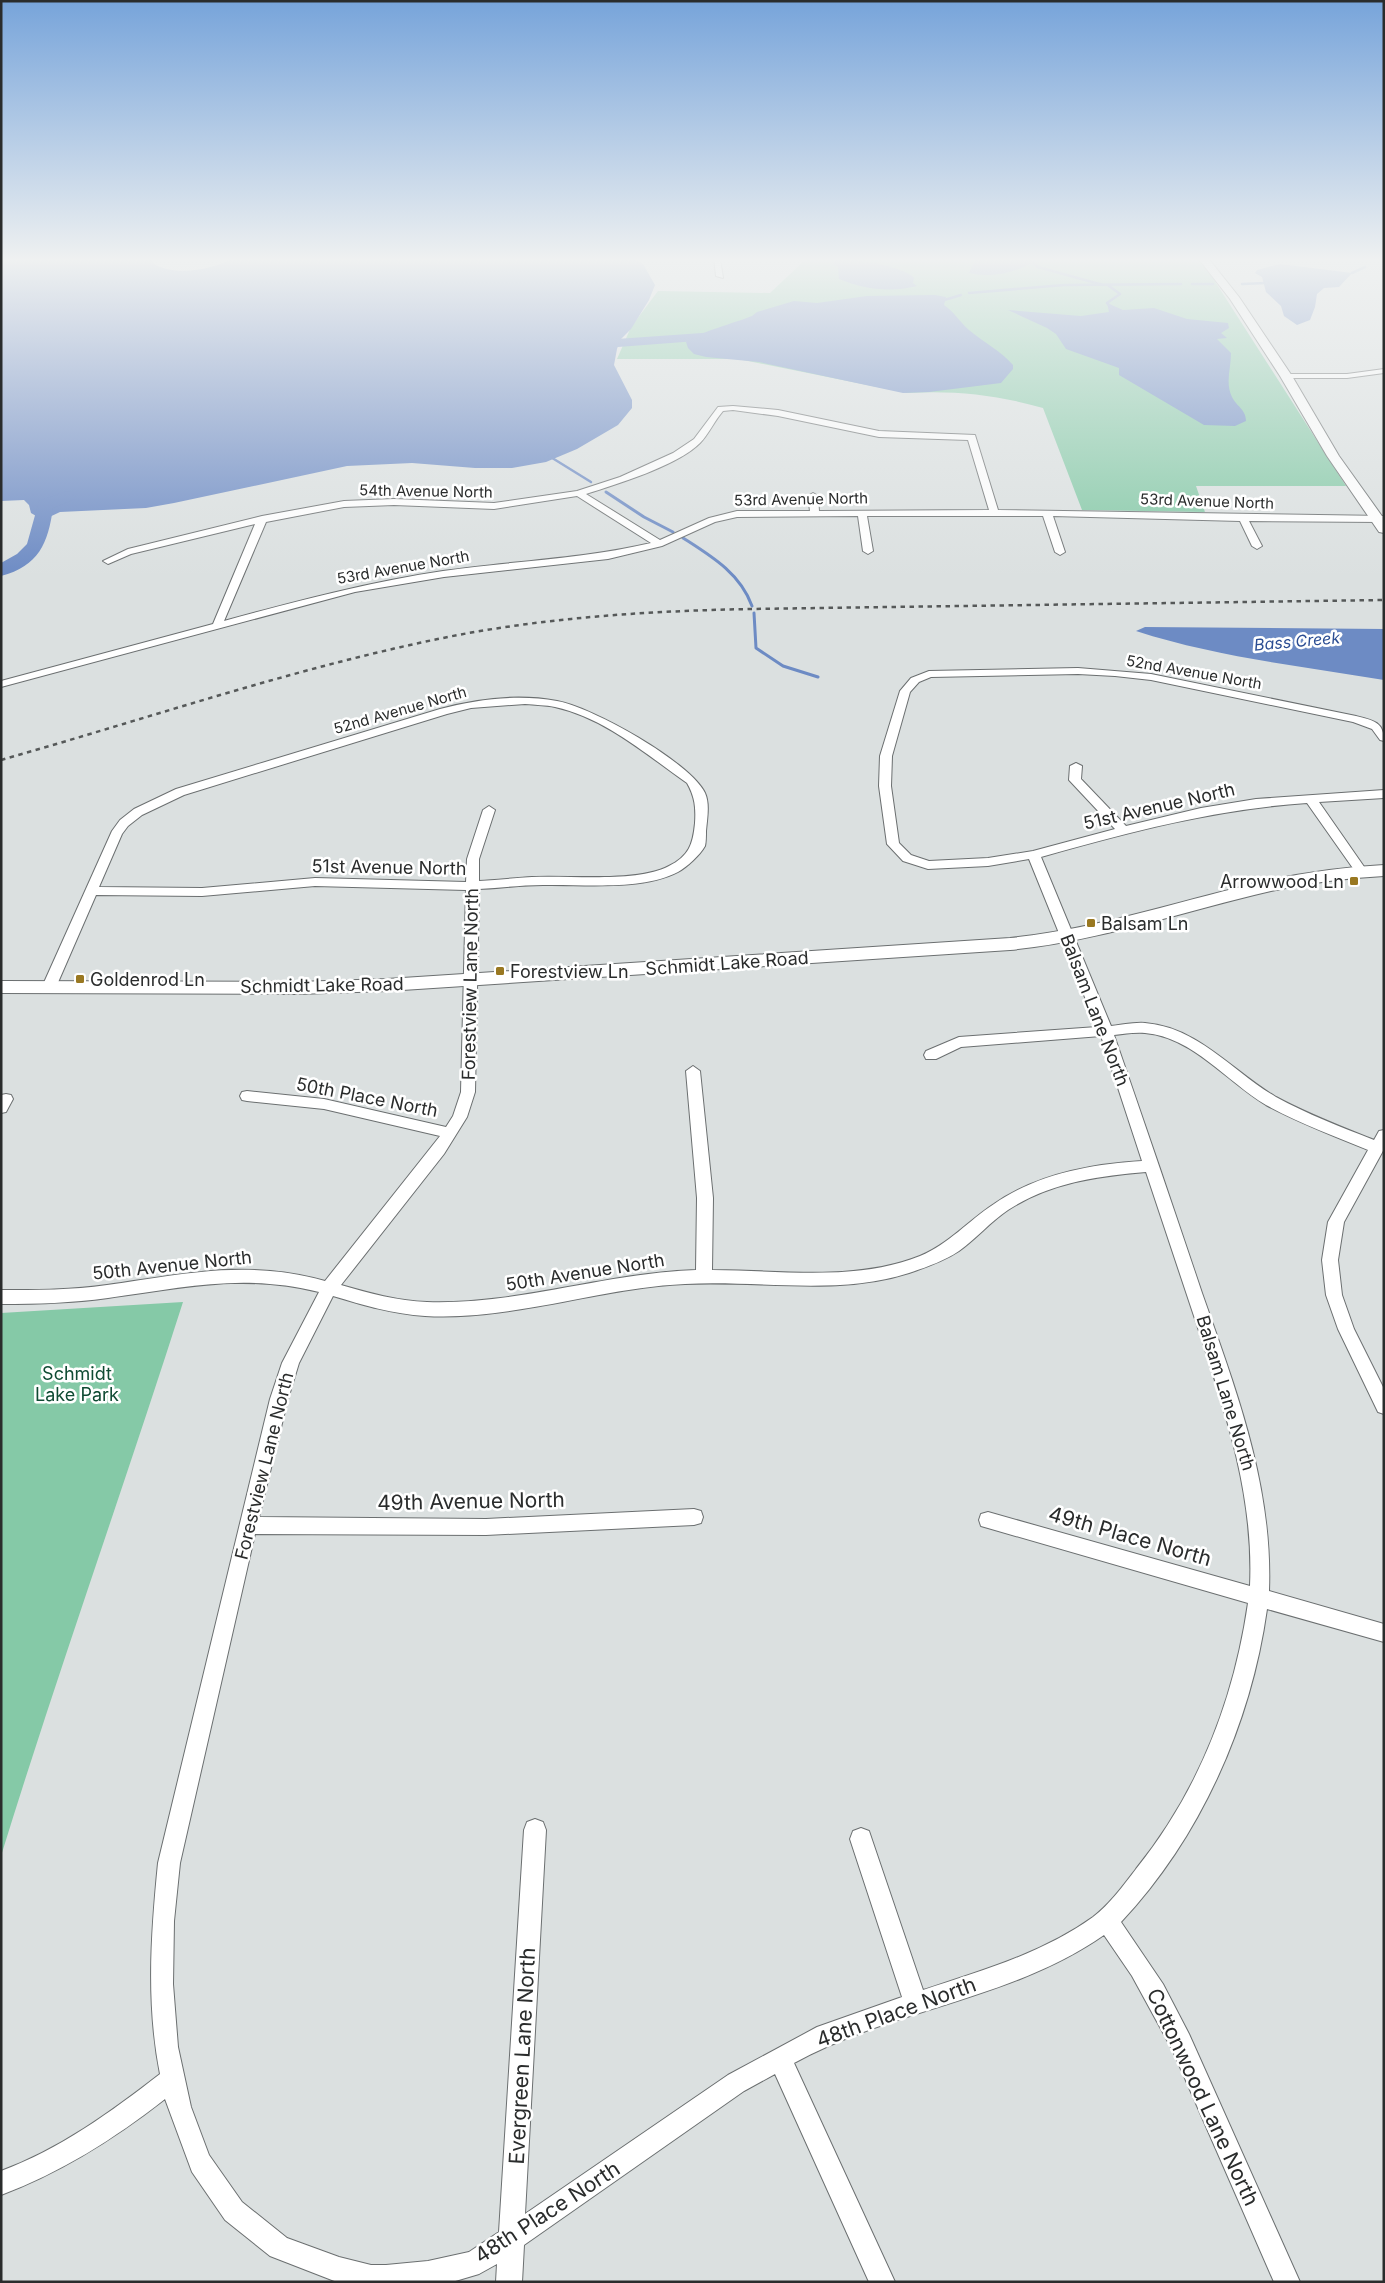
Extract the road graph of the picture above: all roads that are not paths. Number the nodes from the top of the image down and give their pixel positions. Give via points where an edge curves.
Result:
1 (1278, 365) edge
2 (1384, 371) edge
3 (1286, 376) junction
4 (579, 493) junction
5 (813, 496) dead end
6 (815, 513) junction
7 (862, 513) junction
8 (994, 513) junction
9 (1047, 513) junction
10 (1243, 518) junction
11 (262, 519) junction
12 (1382, 522) edge
13 (659, 544) junction
14 (1257, 546) dead end
15 (868, 551) dead end
16 (1060, 552) dead end
17 (108, 561) dead end
18 (217, 626) junction
19 (1, 684) edge
20 (1384, 738) edge
21 (1076, 766) dead end
22 (1384, 794) edge
23 (1310, 798) junction
24 (489, 810) dead end
25 (1123, 830) junction
26 (1034, 854) junction
27 (683, 863) joint
28 (944, 866) joint
29 (1384, 870) edge
30 (1361, 871) junction
31 (472, 886) junction
32 (91, 891) junction
33 (1067, 936) junction
34 (471, 979) junction
35 (1, 987) edge
36 (49, 987) junction
37 (1106, 1031) junction
38 (931, 1055) dead end
39 (693, 1071) dead end
40 (247, 1096) dead end
41 (449, 1133) junction
42 (1380, 1141) edge
43 (1153, 1166) junction
44 (704, 1277) junction
45 (330, 1287) junction
46 (1, 1297) edge
47 (1384, 1407) edge
48 (694, 1517) dead end
49 (988, 1520) dead end
50 (248, 1525) junction
51 (1259, 1596) junction
52 (1384, 1633) edge
53 (535, 1830) dead end
54 (861, 1839) dead end
55 (1106, 1920) junction
56 (916, 2004) junction
57 (780, 2059) junction
58 (171, 2080) junction
59 (1, 2183) edge
60 (512, 2238) junction
61 (509, 2282) edge
62 (882, 2282) edge
63 (1287, 2282) edge

1 - 3 street
2 - 3 street via 1347,376
3 - 12 street via 1329,449
4 - 8 street, 54th Avenue North via 616,482 676,455 697,441 714,415 722,409 733,408 778,413 879,434 972,437
4 - 11 street, 54th Avenue North via 494,506 394,502 344,504
4 - 13 street
5 - 6 street
6 - 7 street, 53rd Avenue North
6 - 13 street, 53rd Avenue North via 724,516
7 - 8 street, 53rd Avenue North
7 - 15 street
8 - 9 street, 53rd Avenue North
9 - 10 street, 53rd Avenue North
9 - 16 street
10 - 12 street, 53rd Avenue North
10 - 14 street
11 - 17 street, 54th Avenue North via 128,552
11 - 18 street
13 - 18 street, 53rd Avenue North via 579,561 490,568 398,581
18 - 19 street, 53rd Avenue North
20 - 28 street, 52nd Avenue North via 1376,727 1356,719 1151,677 1078,671 929,674 915,680 905,691 886,756 884,786 893,844 907,858
21 - 25 street via 1075,780
22 - 23 street, 51st Avenue North
23 - 25 street, 51st Avenue North via 1201,812
23 - 30 street
24 - 31 street, Forestview Lane North via 473,859
25 - 26 street, 51st Avenue North
26 - 28 street, 51st Avenue North
26 - 33 street, Balsam Lane North
27 - 31 street, 51st Avenue North via 672,870 641,878
27 - 32 street, 52nd Avenue North via 699,845 701,834 700,795 692,781 618,729 580,710 525,701 480,704 444,711 180,792 138,812 124,823
29 - 30 street, Schmidt Lake Road
30 - 33 street, Schmidt Lake Road via 1276,883
31 - 32 street, 51st Avenue North via 315,882 202,892
31 - 34 street, Forestview Lane North
32 - 36 street, 52nd Avenue North
33 - 34 street, Schmidt Lake Road via 984,946
33 - 37 street, Balsam Lane North
34 - 36 street, Schmidt Lake Road via 297,988
34 - 41 street, Forestview Lane North via 468,1092 460,1117
35 - 36 street, Schmidt Lake Road
37 - 38 street via 958,1042
37 - 42 street via 1145,1028 1192,1042 1270,1100 1300,1115
37 - 43 street, Balsam Lane North
39 - 44 street via 705,1198
40 - 41 street, 50th Place North via 324,1104
41 - 45 street, Forestview Lane North
42 - 47 street via 1336,1222 1330,1260 1334,1294 1343,1320
43 - 44 street, 50th Avenue North via 1060,1178 1002,1206 951,1248 914,1264 874,1275
43 - 51 street, Balsam Lane North via 1251,1472 1258,1537
44 - 45 street, 50th Avenue North via 651,1279 469,1309 388,1306
45 - 46 street, 50th Avenue North via 255,1274 86,1294
45 - 50 street, Forestview Lane North via 291,1363
48 - 50 street, 49th Avenue North via 486,1527
49 - 51 street, 49th Place North
50 - 58 street, Forestview Lane North via 169,1863 161,1955
51 - 52 street
51 - 55 street, Balsam Lane North via 1246,1670 1230,1721 1207,1773 1180,1824 1148,1872
53 - 60 street, Evergreen Lane North
54 - 56 street
55 - 56 street, 48th Place North via 1053,1952
55 - 63 street, Cottonwood Lane North via 1157,1993 1178,2033
56 - 57 street, 48th Place North via 825,2035
57 - 60 street, 48th Place North via 736,2083
57 - 62 street
58 - 59 street via 130,2113 73,2151
58 - 60 street, 48th Place North via 186,2132 210,2184 244,2224 281,2249 326,2267 375,2278 427,2274 479,2261
60 - 61 street, Evergreen Lane North

